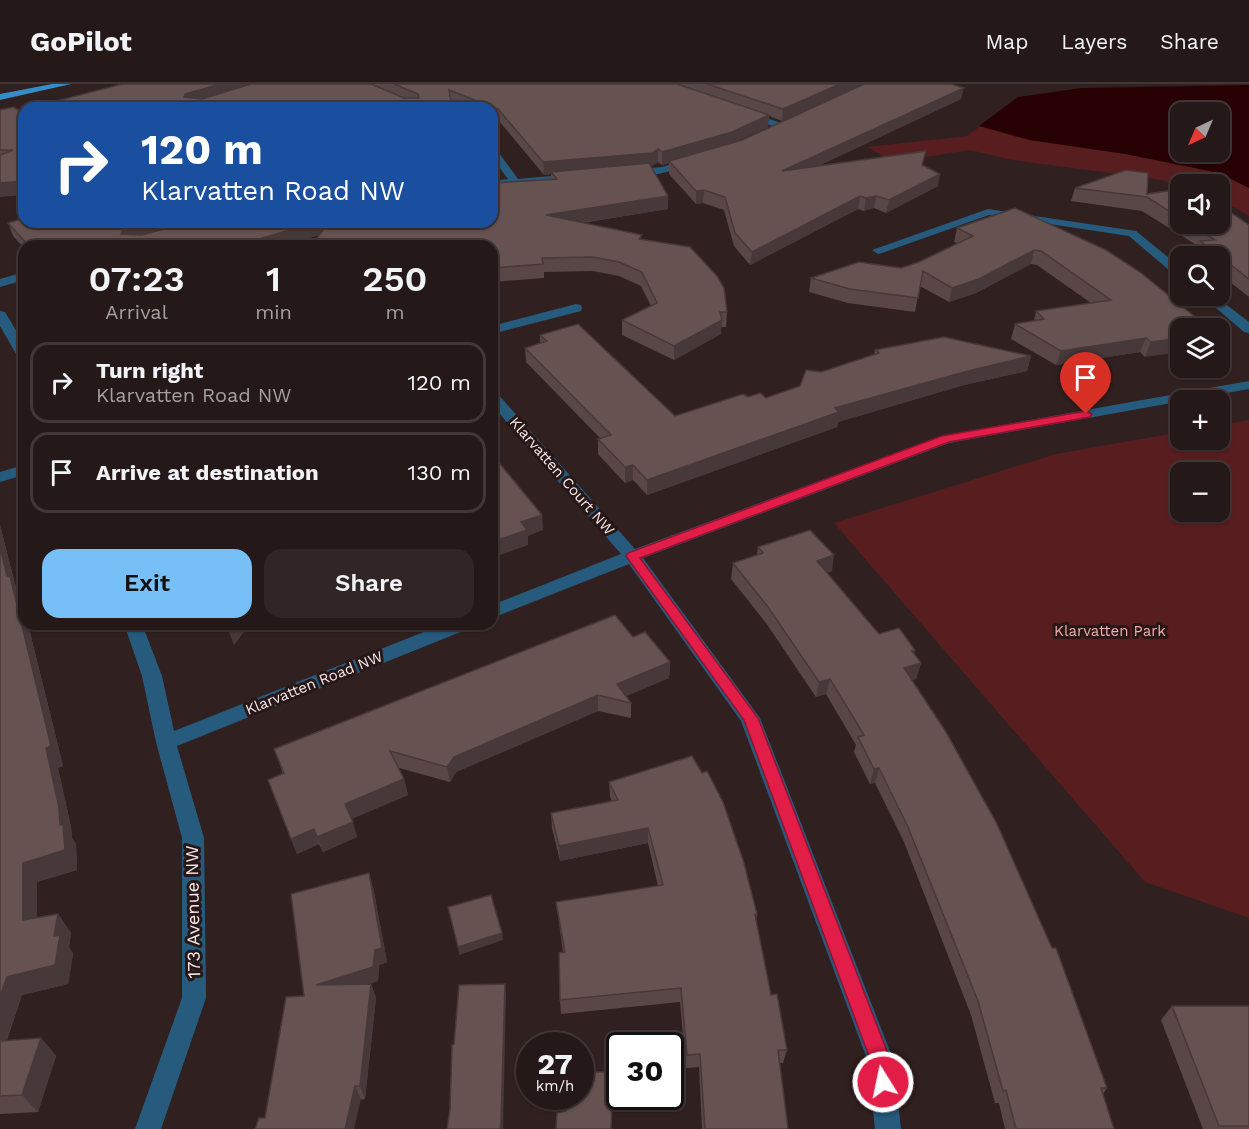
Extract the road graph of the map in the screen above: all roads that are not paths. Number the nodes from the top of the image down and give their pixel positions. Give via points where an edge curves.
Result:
1 (66, 84) edge
2 (53, 87) junction
3 (0, 97) edge
4 (0, 105) edge
5 (731, 109) edge
6 (765, 135) edge
7 (705, 158) edge
8 (498, 159) edge
9 (618, 174) edge
10 (583, 176) edge
11 (515, 182) junction
12 (498, 183) edge
13 (878, 250) dead end
14 (1170, 265) edge
15 (18, 278) edge
16 (0, 283) edge
17 (1220, 306) edge
18 (576, 308) dead end
19 (0, 315) edge
20 (498, 328) edge
21 (1249, 329) edge
22 (18, 346) edge
23 (1249, 385) edge
24 (498, 403) edge
25 (18, 472) edge
26 (0, 477) edge
27 (632, 556) junction
28 (498, 610) edge
29 (135, 630) edge
30 (447, 630) edge
31 (166, 742) junction
32 (148, 1129) edge
33 (888, 1129) edge

1 - 2 main road
2 - 3 main road
2 - 4 main road
5 - 6 street via 790,124
7 - 9 street via 663,170
8 - 11 street
10 - 11 street
11 - 12 street
13 - 14 street via 988,212 1132,233
15 - 16 street
17 - 21 street
18 - 20 street
19 - 22 street
23 - 27 street via 946,439
24 - 27 street, Klarvatten Court NW
25 - 26 street
27 - 28 street
27 - 33 street, Klarvatten Court NW via 750,718 880,1059
29 - 31 street, 173 Avenue NW via 152,676
30 - 31 street, Klarvatten Road NW
31 - 32 street, 173 Avenue NW via 193,838 194,998

